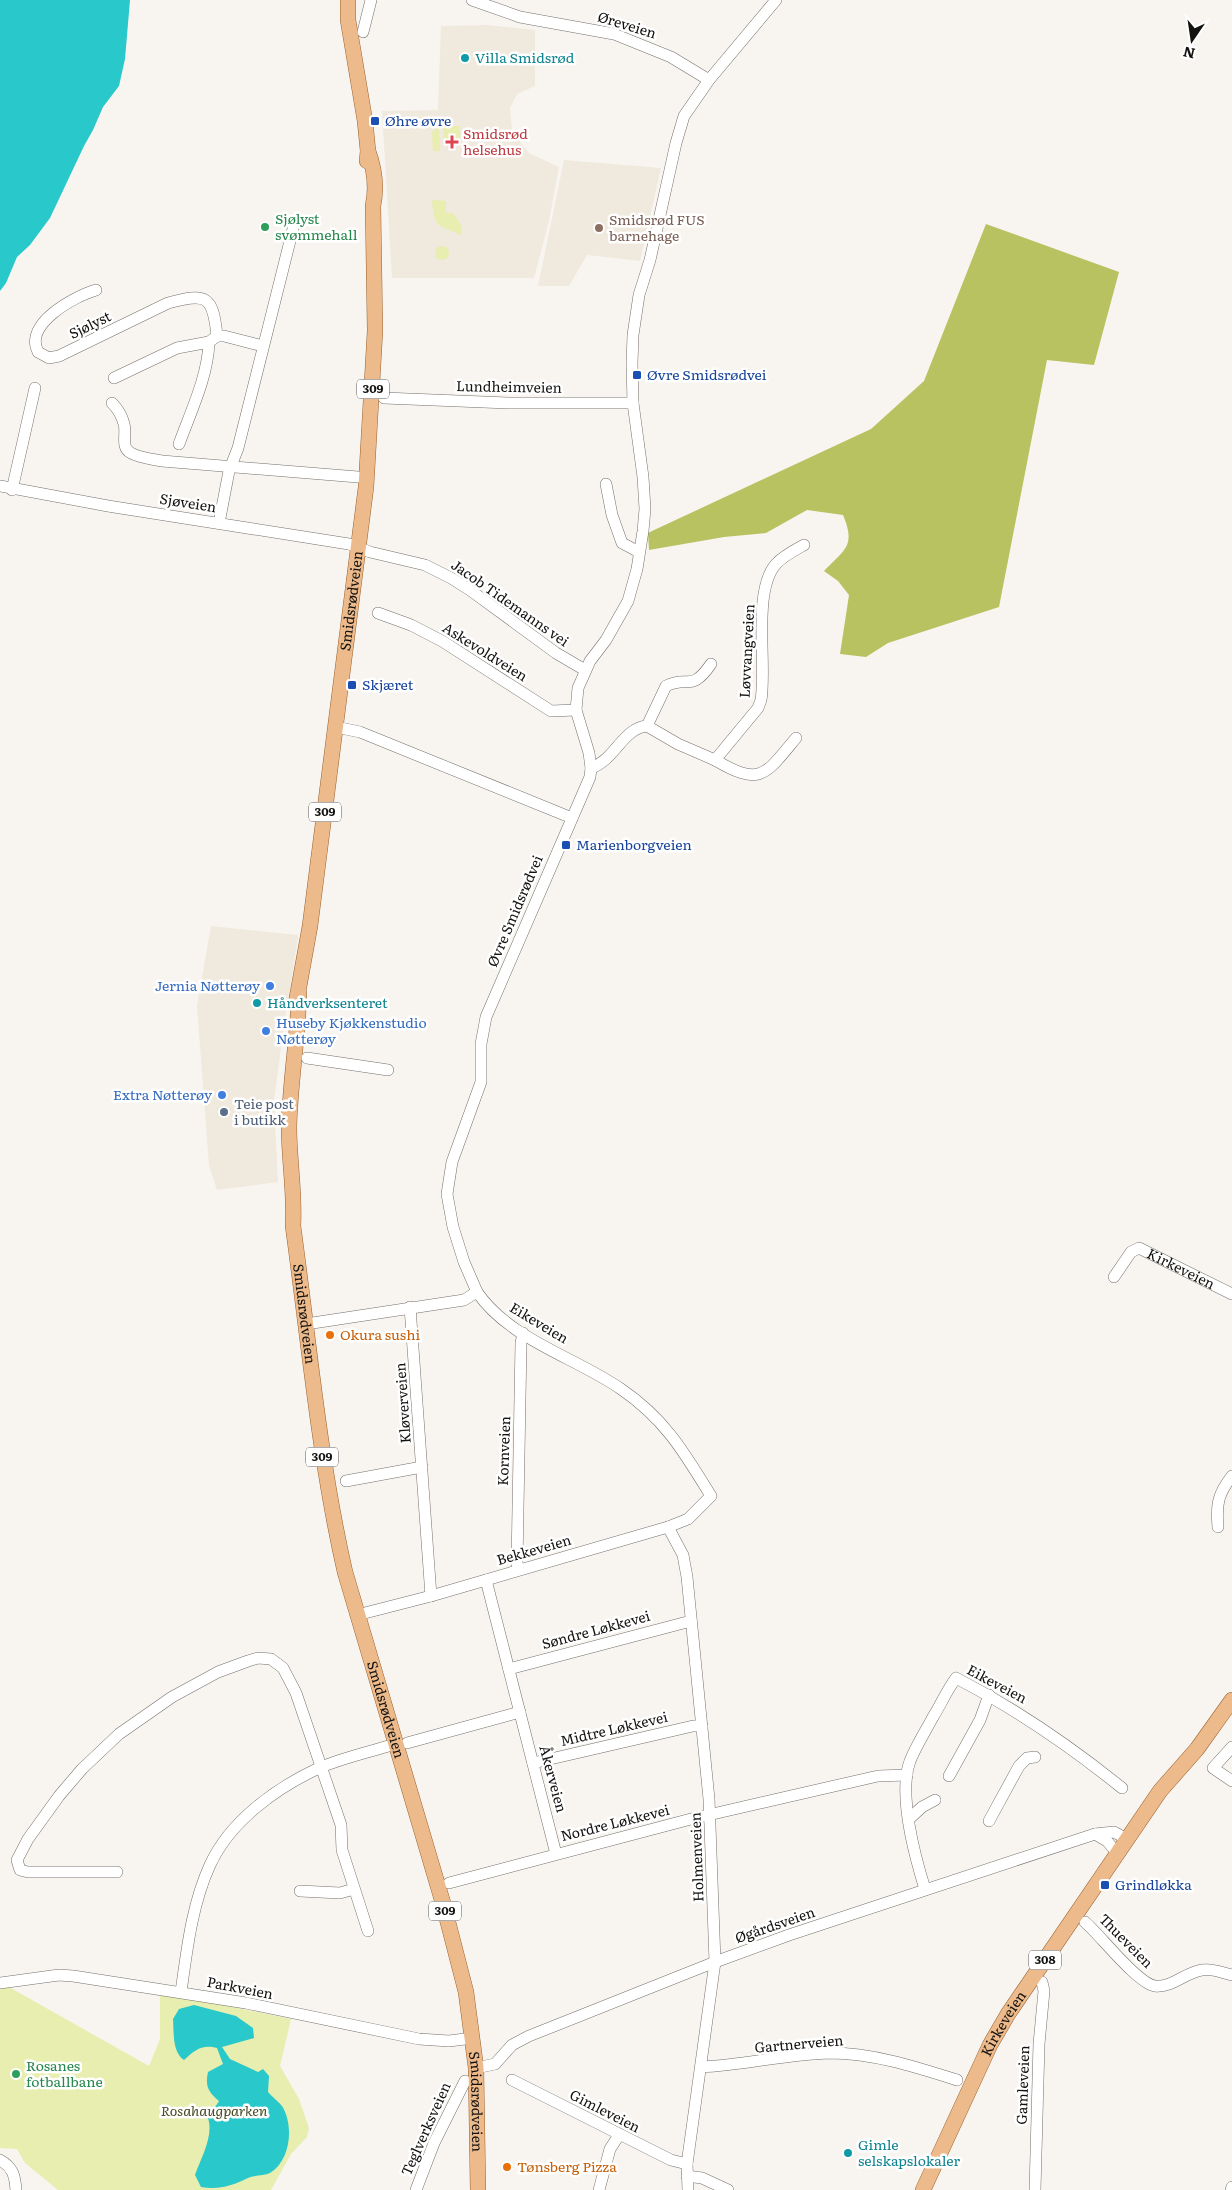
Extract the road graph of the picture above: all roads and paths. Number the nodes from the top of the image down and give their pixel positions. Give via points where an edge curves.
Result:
1 (340, 0) edge
2 (348, 0) edge
3 (371, 0) edge
4 (472, 0) edge
5 (776, 0) edge
6 (348, 20) junction
7 (363, 32) dead end
8 (709, 80) junction
9 (294, 225) dead end
10 (96, 290) dead end
11 (213, 339) junction
12 (263, 346) junction
13 (114, 378) dead end
14 (35, 388) dead end
15 (384, 398) dead end
16 (112, 403) dead end
17 (633, 403) junction
18 (179, 444) dead end
19 (230, 467) junction
20 (358, 477) dead end
21 (606, 484) dead end
22 (0, 486) edge
23 (12, 490) junction
24 (219, 523) junction
25 (804, 545) dead end
26 (360, 548) junction
27 (639, 552) junction
28 (378, 613) dead end
29 (711, 664) dead end
30 (585, 670) junction
31 (576, 710) junction
32 (647, 726) junction
33 (336, 728) junction
34 (796, 738) dead end
35 (715, 760) junction
36 (591, 768) junction
37 (572, 818) junction
38 (306, 1058) dead end
39 (388, 1070) dead end
40 (1114, 1277) dead end
41 (477, 1292) junction
42 (1232, 1294) edge
43 (410, 1307) junction
44 (306, 1324) junction
45 (523, 1333) junction
46 (422, 1467) junction
47 (1232, 1476) edge
48 (346, 1481) dead end
49 (711, 1496) joint
50 (668, 1527) junction
51 (1218, 1527) dead end
52 (520, 1570) junction
53 (486, 1580) junction
54 (431, 1596) junction
55 (357, 1615) junction
56 (691, 1621) junction
57 (508, 1669) junction
58 (989, 1695) junction
59 (1232, 1700) edge
60 (520, 1712) junction
61 (1232, 1717) edge
62 (702, 1726) junction
63 (401, 1744) junction
64 (1232, 1747) edge
65 (1197, 1749) junction
66 (1035, 1757) dead end
67 (533, 1763) junction
68 (321, 1767) junction
69 (907, 1775) junction
70 (949, 1776) dead end
71 (1232, 1782) edge
72 (1122, 1788) dead end
73 (935, 1800) dead end
74 (711, 1816) junction
75 (910, 1819) junction
76 (988, 1820) dead end
77 (1095, 1834) junction
78 (1127, 1839) junction
79 (1117, 1853) junction
80 (556, 1854) junction
81 (117, 1872) dead end
82 (449, 1883) dead end
83 (354, 1889) junction
84 (925, 1889) junction
85 (300, 1891) dead end
86 (1085, 1922) dead end
87 (368, 1931) dead end
88 (715, 1962) junction
89 (1232, 1975) edge
90 (1042, 1982) dead end
91 (0, 1983) edge
92 (181, 1992) junction
93 (473, 2038) junction
94 (701, 2067) junction
95 (476, 2068) junction
96 (512, 2080) dead end
97 (957, 2080) dead end
98 (465, 2081) dead end
99 (618, 2135) junction
100 (0, 2160) edge
101 (687, 2170) junction
102 (16, 2190) edge
103 (416, 2190) edge
104 (478, 2190) edge
105 (599, 2190) edge
106 (688, 2190) edge
107 (728, 2190) edge
108 (923, 2190) edge
109 (1035, 2190) edge

1 - 6 main road, Smidsrødveien / 309
2 - 6 main road, Smidsrødveien / 309
3 - 7 street
4 - 8 street, Øreveien via 520,17 614,34 671,57
5 - 8 street
6 - 26 main road, Smidsrødveien / 309 via 376,184 373,206 375,354
8 - 17 street via 684,116 639,294 633,335
9 - 12 street
10 - 11 street, Sjølyst via 87,292 47,317 38,330 35,342 38,352 49,358 59,356 168,302 187,297 207,300 212,306 215,315
11 - 12 street via 224,336
11 - 13 street via 177,348
11 - 18 street, Sjølyst
12 - 19 street via 238,448
14 - 23 street
15 - 17 street, Lundheimveien
16 - 19 street via 124,424 124,445 129,453 162,461
17 - 27 street via 644,492
19 - 20 street
19 - 24 street
21 - 27 street via 622,543
22 - 23 street, Sjøveien
23 - 24 street, Sjøveien
24 - 26 street, Sjøveien
25 - 35 street, Løvvangveien via 780,561 770,573 764,596 761,700
26 - 30 street, Jacob Tidemanns vei via 425,565 451,578
26 - 33 main road, Smidsrødveien / 309
27 - 30 street via 628,601
28 - 31 street, Askevoldveien via 442,641 551,711
29 - 32 street via 695,681 666,686
30 - 31 street via 578,688
31 - 36 street
32 - 35 street
32 - 36 street via 634,731 606,759
33 - 37 street via 360,732
33 - 44 main road, Smidsrødveien / 309 via 299,994 283,1063 279,1110 281,1171 293,1226
34 - 35 street via 775,764 758,775 736,772
36 - 37 street, Øvre Smidsrødvei
37 - 41 street, Øvre Smidsrødvei via 486,1017 480,1044 481,1082 448,1180 447,1201 453,1227
38 - 39 street
40 - 42 street, Kirkeveien via 1131,1252 1139,1248
41 - 43 street via 464,1300
41 - 45 street, Eikeveien via 496,1314
43 - 44 street
43 - 46 street, Kløverveien
44 - 55 main road, Smidsrødveien / 309 via 332,1517
45 - 49 street, Eikeveien via 601,1376 651,1412 670,1432
45 - 52 street, Kornveien via 517,1499 517,1564
46 - 48 street
46 - 54 street, Kløverveien
47 - 51 street via 1216,1508
49 - 50 street, Bekkeveien via 688,1518
50 - 52 street, Bekkeveien
50 - 56 street, Holmenveien via 683,1555
52 - 53 street, Bekkeveien
53 - 54 street, Bekkeveien
53 - 57 street, Åkerveien
54 - 55 street, Bekkeveien
55 - 63 main road, Smidsrødveien / 309
56 - 57 street, Søndre Løkkevei
56 - 62 street, Holmenveien
57 - 60 street, Åkerveien
58 - 69 street, Eikeveien via 956,1678 920,1741
58 - 70 street via 980,1720
58 - 72 street, Eikeveien via 1044,1729
59 - 65 main road, Kirkeveien / 308
60 - 63 street
60 - 67 street, Åkerveien
61 - 65 main road, Kirkeveien / 308
62 - 67 street, Midtre Løkkevei
62 - 74 street, Holmenveien
63 - 68 street
63 - 93 main road, Smidsrødveien / 309 via 454,1941
64 - 71 street via 1213,1768
65 - 78 main road, Kirkeveien / 308 via 1160,1791
66 - 76 street via 1027,1758 1018,1766
67 - 80 street, Åkerveien
68 - 81 street via 293,1686 278,1664 263,1658 248,1661 195,1684 141,1717 82,1769 40,1821 17,1860 20,1870 28,1872
68 - 83 street via 341,1825 342,1850
68 - 92 street via 263,1801 219,1847 196,1906
69 - 74 street, Nordre Løkkevei via 878,1776
69 - 75 street, Eikeveien
73 - 75 street
74 - 80 street, Nordre Løkkevei
74 - 88 street, Holmenveien
75 - 84 street, Eikeveien
77 - 78 street, Øgårdsveien via 1114,1832
77 - 79 street via 1107,1841
77 - 84 street, Øgårdsveien
78 - 79 main road, Kirkeveien / 308
79 - 108 main road, Kirkeveien / 308 via 990,2045
80 - 82 street, Nordre Løkkevei
83 - 85 street via 340,1893
83 - 87 street
84 - 88 street, Øgårdsveien
86 - 89 street, Thueveien via 1134,1972 1152,1985 1171,1983 1201,1970
88 - 94 street, Holmenveien
88 - 95 street, Øgårdsveien via 529,2036 512,2045 495,2064
90 - 109 street, Gamleveien
91 - 92 street, Parkveien via 59,1975
92 - 93 street, Parkveien via 419,2039 448,2041
93 - 95 main road, Smidsrødveien / 309
94 - 97 street, Gartnerveien via 840,2054 867,2056
94 - 101 street, Holmenveien
95 - 104 main road, Smidsrødveien / 309
96 - 99 street, Gimleveien
98 - 103 street, Teglverksveien via 434,2143
99 - 101 street, Gimleveien
99 - 105 street via 610,2149
100 - 102 street via 14,2174
101 - 106 street, Holmenveien
101 - 107 street, Gimleveien

